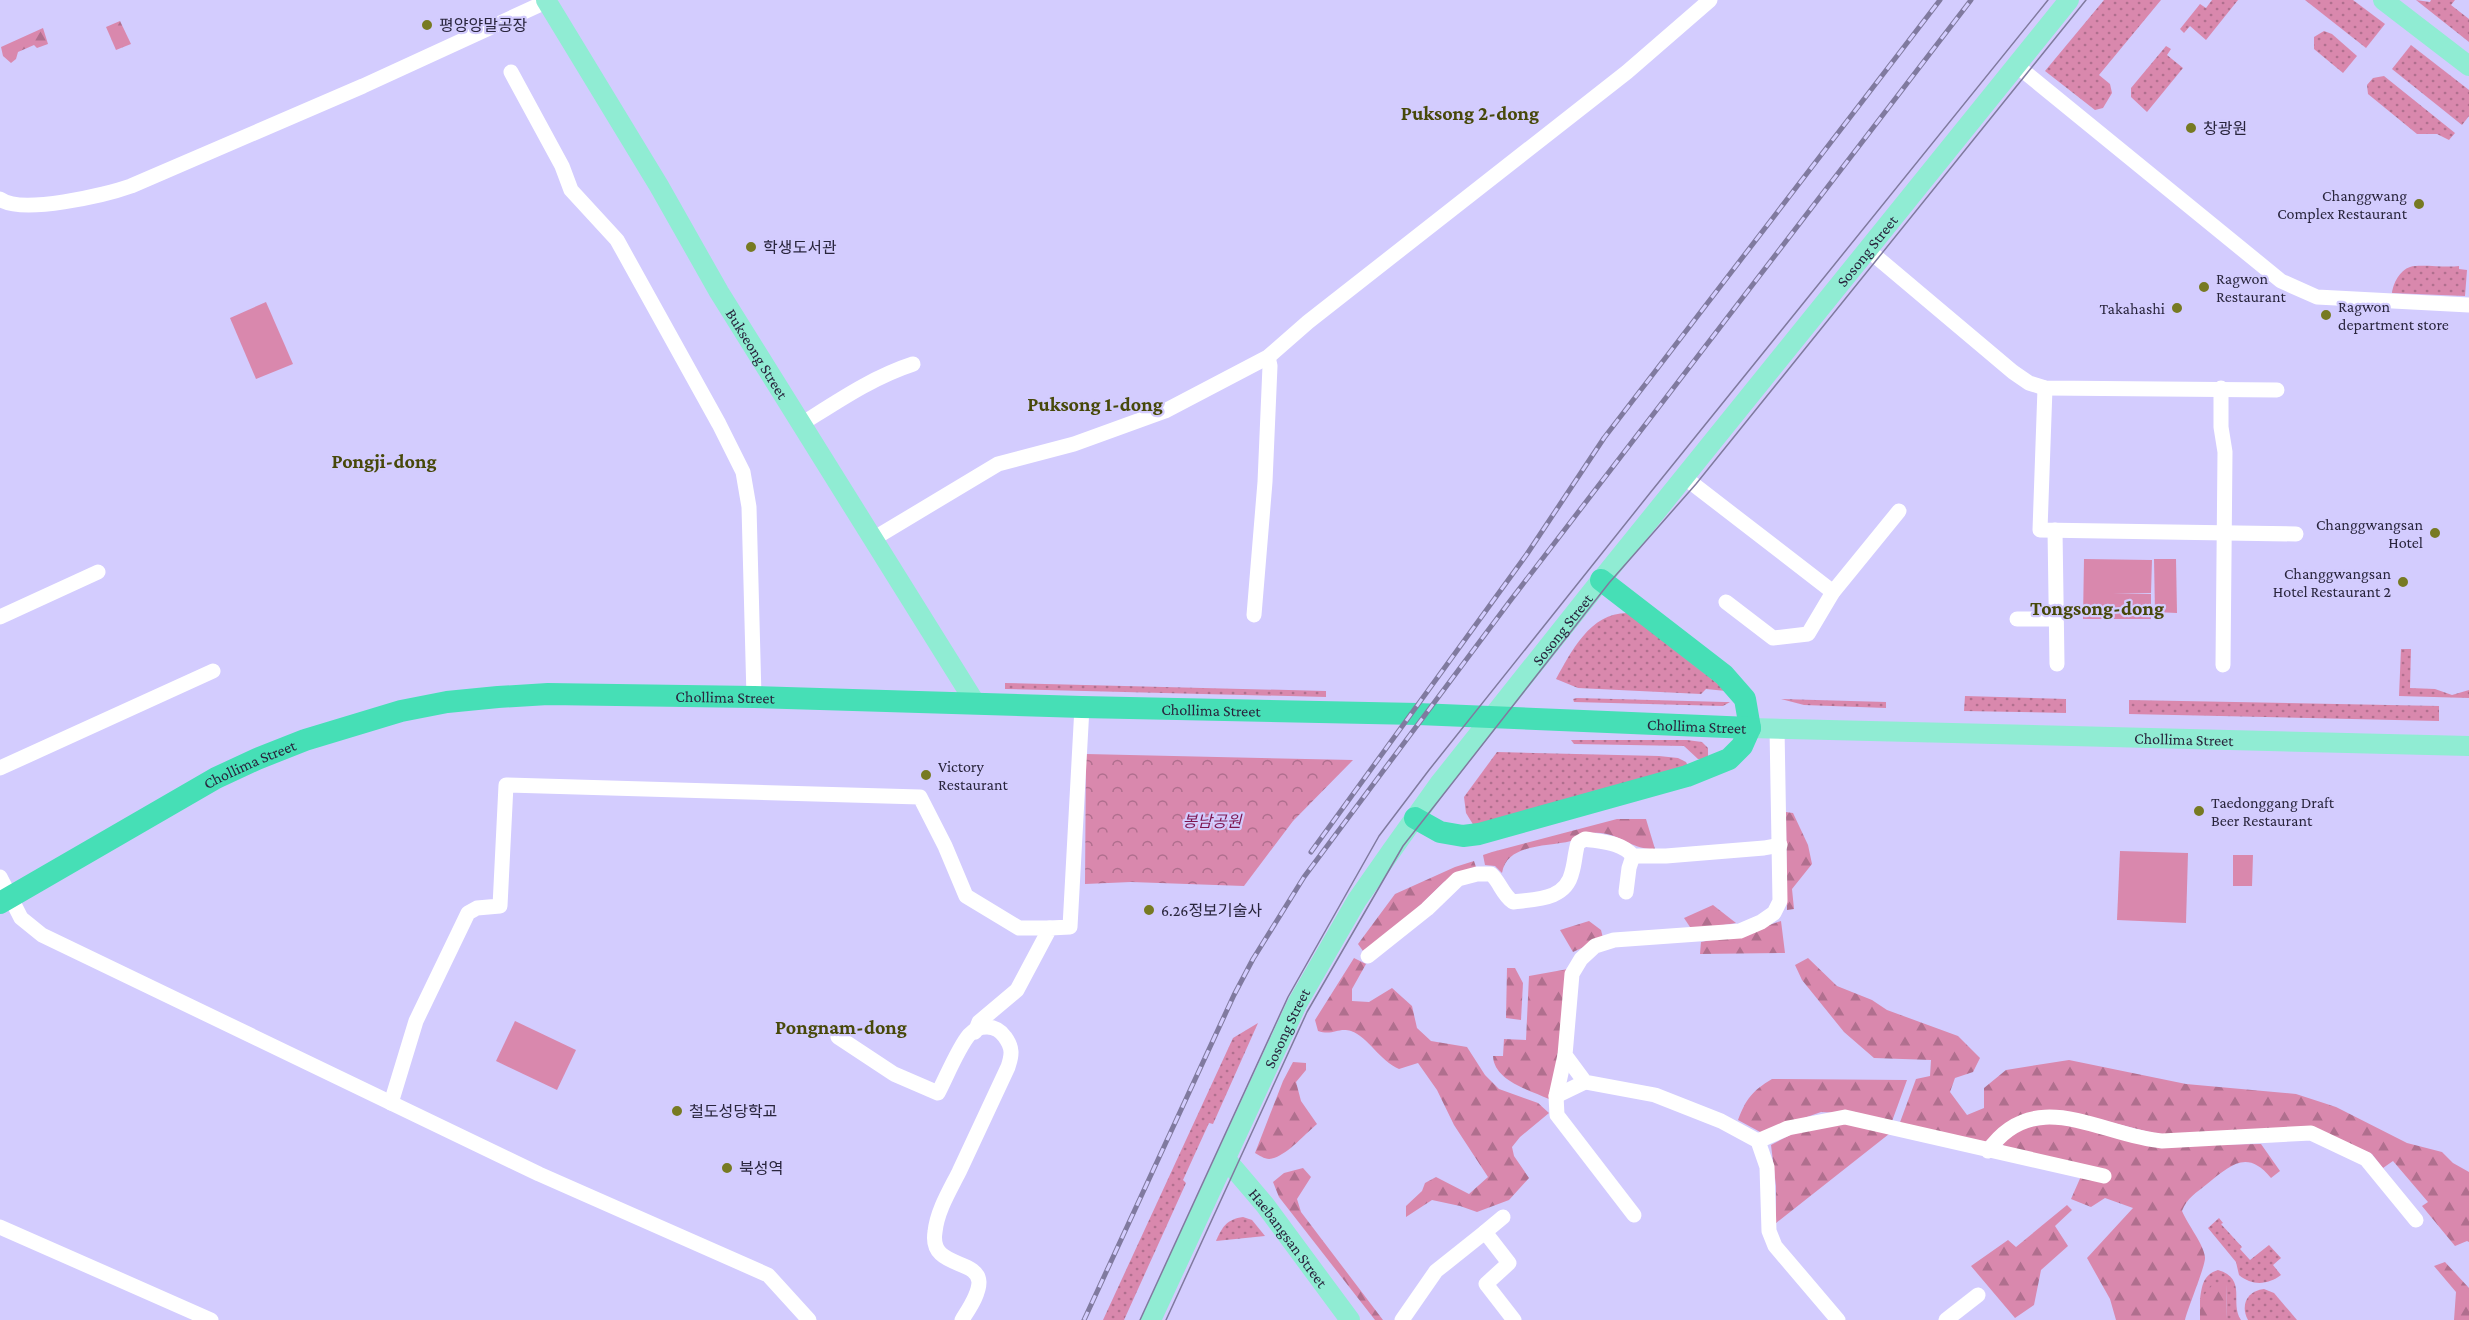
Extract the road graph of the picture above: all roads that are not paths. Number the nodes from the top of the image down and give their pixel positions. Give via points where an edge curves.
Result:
1 (1710, 0) edge
2 (2069, 0) edge
3 (2383, 0) edge
4 (548, 1) edge
5 (2016, 65) junction
6 (2469, 66) edge
7 (511, 72) dead end
8 (0, 199) edge
9 (1867, 249) junction
10 (2469, 305) edge
11 (1268, 357) junction
12 (914, 364) dead end
13 (2045, 388) junction
14 (2222, 388) junction
15 (2277, 390) dead end
16 (802, 423) junction
17 (1684, 477) junction
18 (1899, 511) dead end
19 (2055, 530) junction
20 (2224, 533) junction
21 (2296, 534) dead end
22 (873, 539) junction
23 (98, 572) dead end
24 (1600, 580) junction
25 (1833, 592) junction
26 (1726, 602) dead end
27 (1254, 615) dead end
28 (0, 617) edge
29 (2018, 619) dead end
30 (2056, 619) junction
31 (2057, 664) dead end
32 (2223, 665) dead end
33 (213, 671) dead end
34 (754, 697) junction
35 (976, 704) junction
36 (1082, 707) junction
37 (1750, 728) junction
38 (1777, 729) junction
39 (2469, 746) edge
40 (0, 768) edge
41 (1415, 818) junction
42 (1780, 845) junction
43 (1633, 856) junction
44 (0, 878) edge
45 (1626, 892) dead end
46 (5, 900) edge
47 (1050, 928) junction
48 (1368, 956) dead end
49 (997, 1007) junction
50 (975, 1032) junction
51 (1003, 1033) junction
52 (838, 1037) dead end
53 (1565, 1055) junction
54 (1585, 1082) junction
55 (1556, 1096) junction
56 (391, 1103) junction
57 (1758, 1141) junction
58 (1988, 1151) junction
59 (1225, 1158) junction
60 (2104, 1176) dead end
61 (1634, 1215) dead end
62 (1503, 1217) dead end
63 (2416, 1220) dead end
64 (0, 1227) edge
65 (1485, 1232) junction
66 (1978, 1295) dead end
67 (211, 1320) edge
68 (809, 1320) edge
69 (962, 1320) edge
70 (1151, 1320) edge
71 (1350, 1320) edge
72 (1402, 1320) edge
73 (1514, 1320) edge
74 (1838, 1320) edge
75 (1946, 1320) edge

1 - 11 street via 1627,72
2 - 5 main road, Sosong Street
3 - 6 main road
4 - 8 street via 132,186 35,206
4 - 16 main road, Bukseong Street
5 - 9 main road, Sosong Street
5 - 10 street via 2281,281 2301,292 2317,297
7 - 34 street via 571,190 617,240 742,472 749,507
9 - 13 street via 2013,372
9 - 17 main road, Sosong Street
11 - 22 street via 1165,411 1074,444 998,464
11 - 27 street via 1265,483
12 - 16 street via 860,387
13 - 14 street
13 - 19 street via 2040,530
14 - 15 street
14 - 20 street
16 - 22 main road, Bukseong Street
17 - 24 main road, Sosong Street
17 - 25 street
18 - 25 street
19 - 20 street
19 - 30 street
20 - 21 street
20 - 32 street
22 - 35 main road, Bukseong Street
23 - 28 street
24 - 37 highway via 1724,675 1745,699
24 - 41 main road, Sosong Street
25 - 26 street via 1808,634 1773,638
29 - 30 street
30 - 31 street
33 - 40 street
34 - 35 highway, Chollima Street
34 - 46 highway, Chollima Street via 508,696 447,702 382,716 304,740 216,778
35 - 36 highway, Chollima Street
36 - 37 highway, Chollima Street via 1418,714
36 - 47 street via 1070,927
37 - 38 main road, Chollima Street
37 - 41 highway via 1742,746 1729,759 1494,830 1463,836 1440,832
38 - 39 main road, Chollima Street
38 - 42 street
41 - 59 main road, Sosong Street via 1357,900 1297,1004
42 - 43 street
42 - 53 street via 1780,901 1761,922 1740,931 1614,940 1595,946 1581,959 1572,974
43 - 45 street
43 - 48 street via 1619,846 1585,839 1578,843 1565,888 1541,898 1512,902 1491,874 1458,879
44 - 46 street
46 - 56 street via 42,935
47 - 49 street via 1017,990
47 - 56 street via 1019,928 966,896 920,797 506,785 500,906 468,913 416,1021
49 - 50 street via 979,1022
49 - 51 street
50 - 51 street via 984,1026
50 - 52 street via 938,1094 894,1074
51 - 69 street via 1012,1054 1008,1067 942,1207 934,1233 938,1250 947,1260 970,1268 979,1282
53 - 54 street
53 - 55 street
54 - 55 street
54 - 57 street via 1655,1095
55 - 61 street via 1560,1122
56 - 68 street via 539,1174 768,1275
57 - 58 street via 1788,1128 1845,1117
57 - 74 street via 1767,1167 1768,1231 1774,1246
58 - 60 street
58 - 63 street via 1998,1137 2019,1124 2046,1116 2074,1118 2163,1141 2311,1133 2366,1159
59 - 70 main road, Sosong Street
59 - 71 main road, Haebangsan Street
62 - 65 street
64 - 67 street
65 - 72 street via 1436,1271
65 - 73 street via 1509,1263 1486,1284
66 - 75 street

